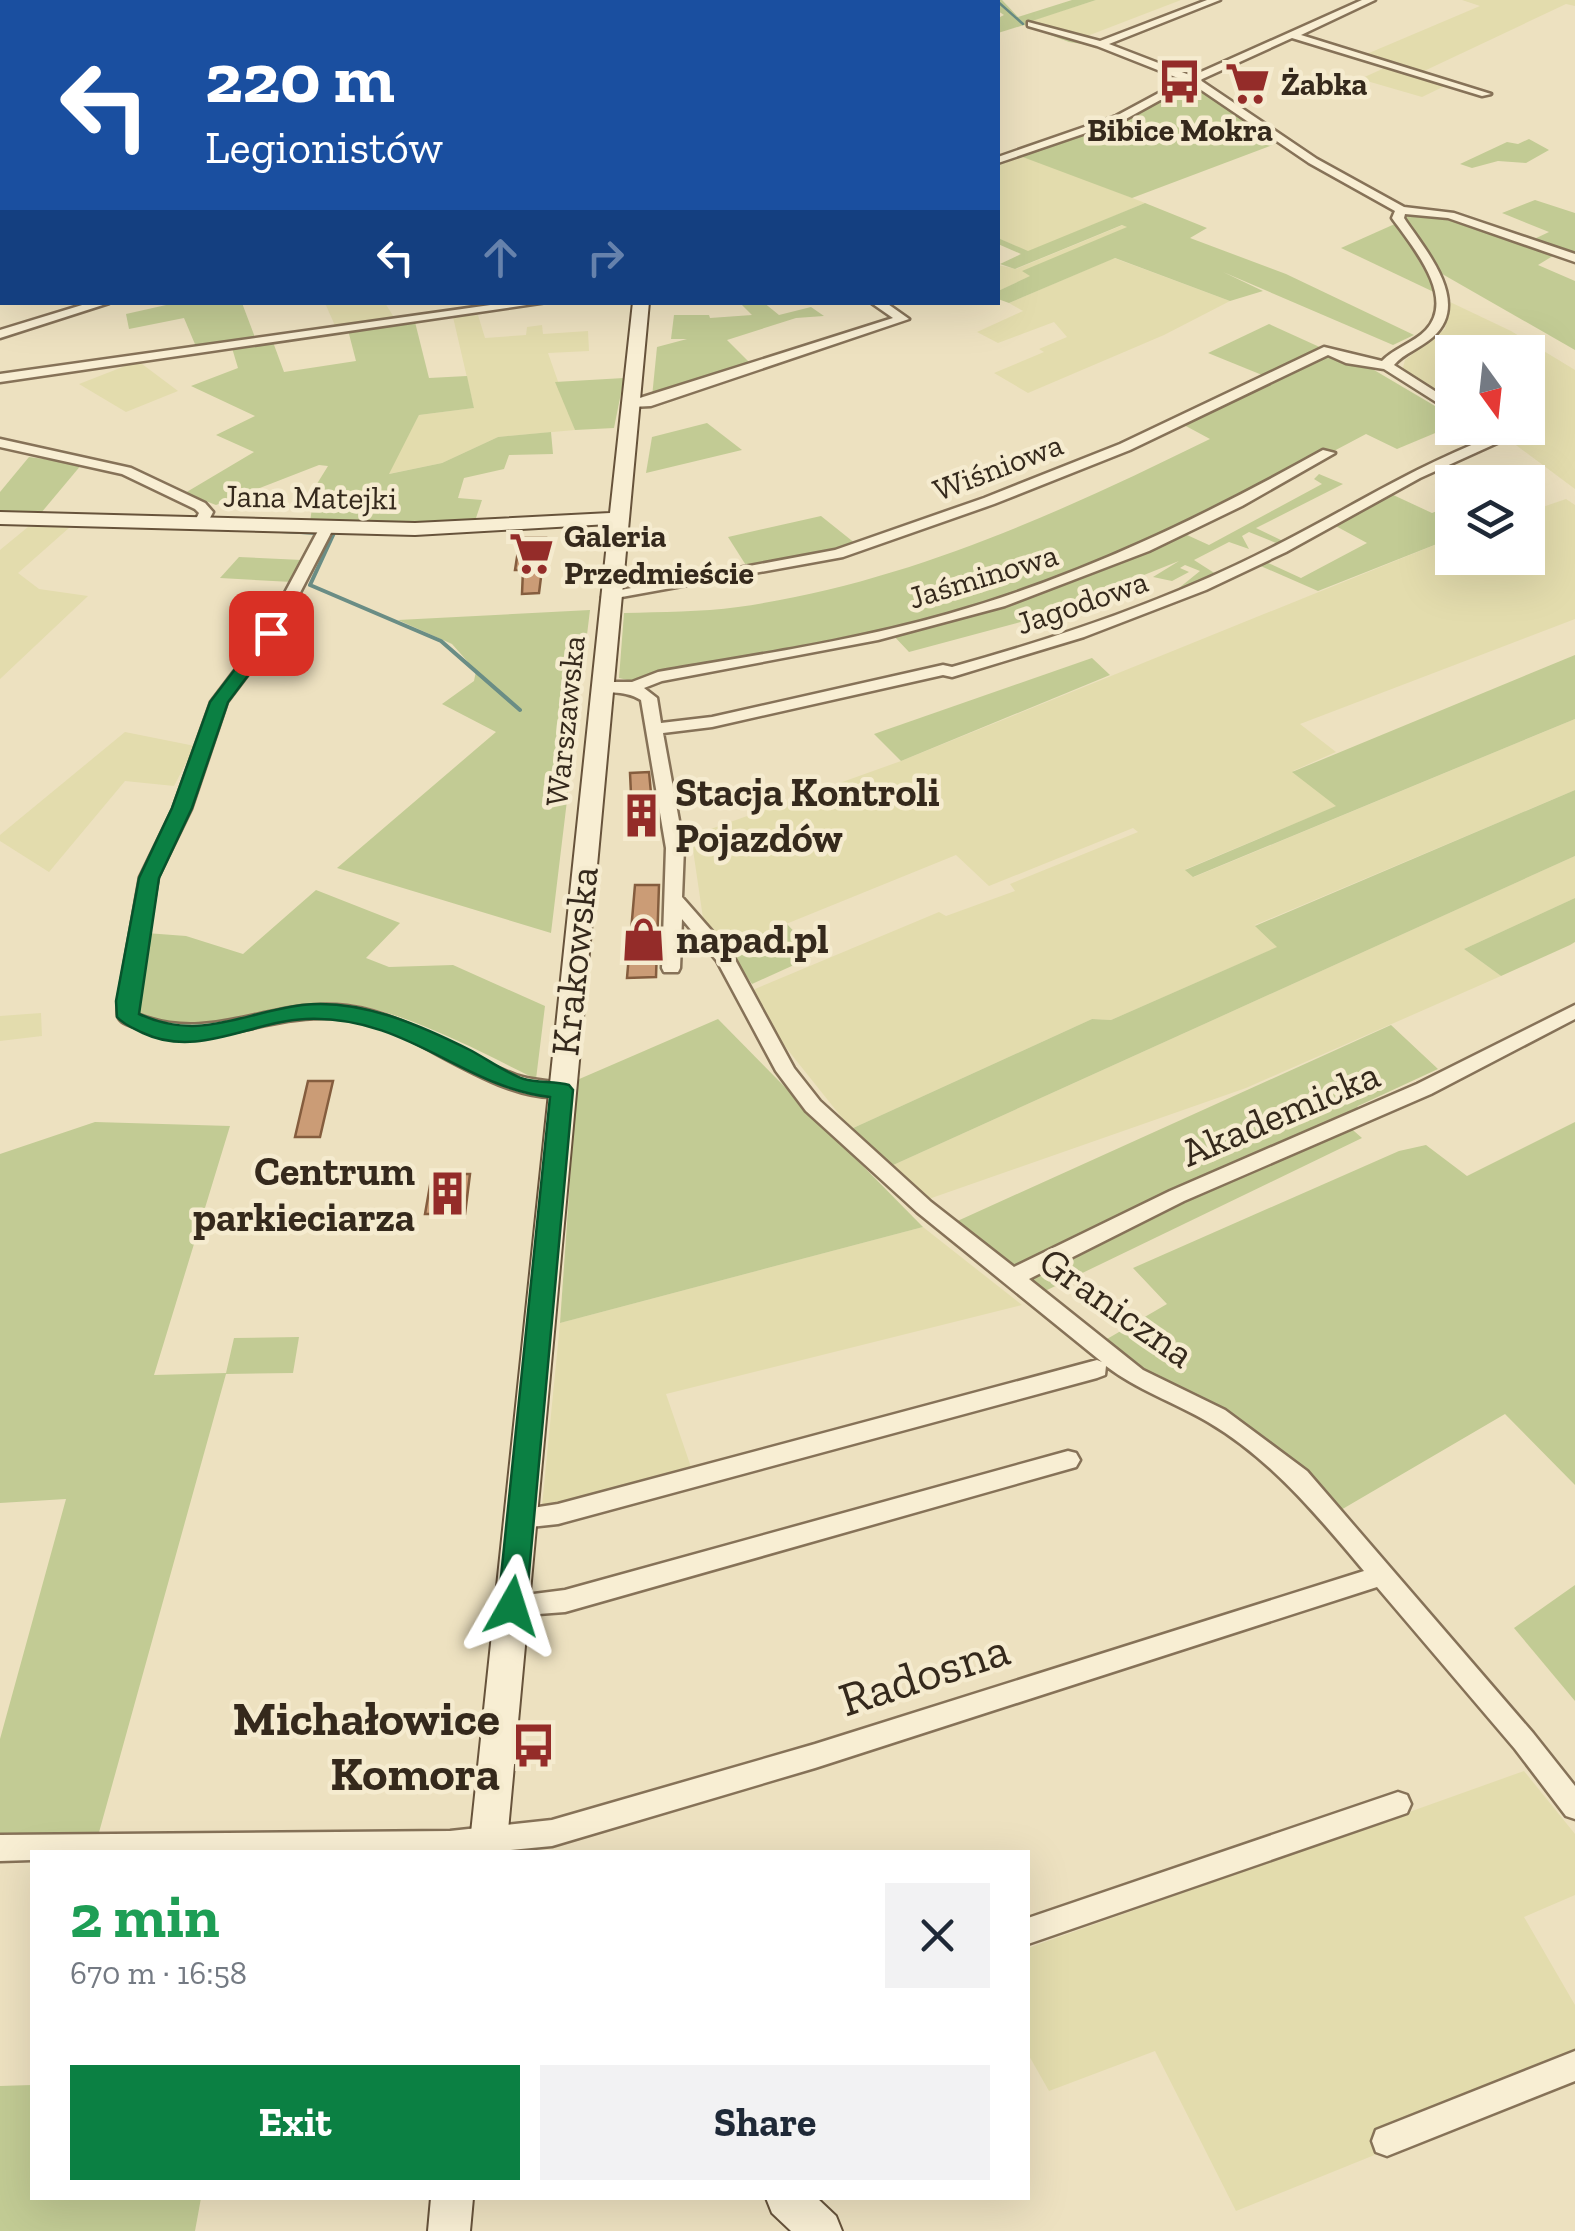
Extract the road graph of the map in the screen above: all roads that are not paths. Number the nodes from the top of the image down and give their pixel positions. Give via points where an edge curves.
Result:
1 (1215, 0) edge
2 (1370, 0) edge
3 (1031, 24) dead end
4 (1292, 35) junction
5 (1100, 44) junction
6 (1193, 80) junction
7 (1486, 94) dead end
8 (1000, 159) edge
9 (1401, 210) junction
10 (1575, 258) edge
11 (520, 305) edge
12 (641, 305) edge
13 (881, 305) edge
14 (103, 309) edge
15 (0, 334) edge
16 (0, 346) edge
17 (1388, 366) junction
18 (0, 378) edge
19 (1435, 397) edge
20 (630, 404) junction
21 (0, 443) edge
22 (1481, 445) edge
23 (1328, 453) dead end
24 (0, 518) edge
25 (619, 518) junction
26 (200, 525) junction
27 (326, 529) junction
28 (610, 598) junction
29 (601, 687) junction
30 (632, 687) junction
31 (654, 728) junction
32 (586, 846) joint
33 (673, 898) junction
34 (672, 968) dead end
35 (1575, 1011) edge
36 (562, 1090) junction
37 (1012, 1278) junction
38 (1097, 1369) dead end
39 (1068, 1460) dead end
40 (521, 1518) junction
41 (1383, 1575) junction
42 (512, 1606) junction
43 (1398, 1804) dead end
44 (1575, 1807) edge
45 (488, 1846) edge
46 (0, 1848) edge
47 (1030, 1929) edge
48 (1575, 2066) edge
49 (1387, 2141) dead end
50 (452, 2200) edge
51 (790, 2200) edge
52 (449, 2231) edge
53 (821, 2231) edge

1 - 5 street
2 - 4 street
3 - 5 street
4 - 6 street
4 - 7 street
5 - 6 street
6 - 8 street via 1120,118
6 - 9 street via 1313,161
9 - 10 street via 1450,215
9 - 17 street via 1398,218 1433,273 1443,309 1430,334
11 - 18 street
12 - 20 main road, Warszawska
13 - 20 street via 903,319
14 - 15 street
14 - 16 street
17 - 19 street
17 - 28 street, Wiśniowa via 1328,350 1125,447 850,550
20 - 25 main road, Warszawska
21 - 26 street via 126,471 200,506 206,512
22 - 31 street, Jagodowa via 1184,596 1077,637 952,672
23 - 30 street, Jaśminowa via 1173,536 1040,590 923,625
24 - 26 main road, Jana Matejki
25 - 27 main road, Jana Matejki
25 - 28 main road, Warszawska
26 - 27 main road, Jana Matejki
27 - 36 street via 271,633 219,702 149,878 128,1017 160,1032 188,1035 304,1012 361,1015 431,1040 520,1086
28 - 29 main road, Warszawska
29 - 30 street
29 - 32 main road, Warszawska
30 - 31 street via 649,698
31 - 33 street via 674,848
32 - 36 main road, Krakowska
33 - 34 street
33 - 37 street, Graniczna via 725,958 786,1071 813,1106
35 - 37 street, Akademicka via 1424,1089 1176,1196
36 - 40 main road, Krakowska
37 - 41 street, Graniczna via 1135,1376 1217,1416 1271,1453
38 - 40 street via 558,1514
39 - 42 street via 564,1602
40 - 42 main road, Krakowska
41 - 44 street, Graniczna
41 - 45 street, Radosna via 816,1756
42 - 45 main road, Krakowska
43 - 47 street
45 - 46 street, Radosna
48 - 49 street
50 - 52 main road
51 - 53 main road

